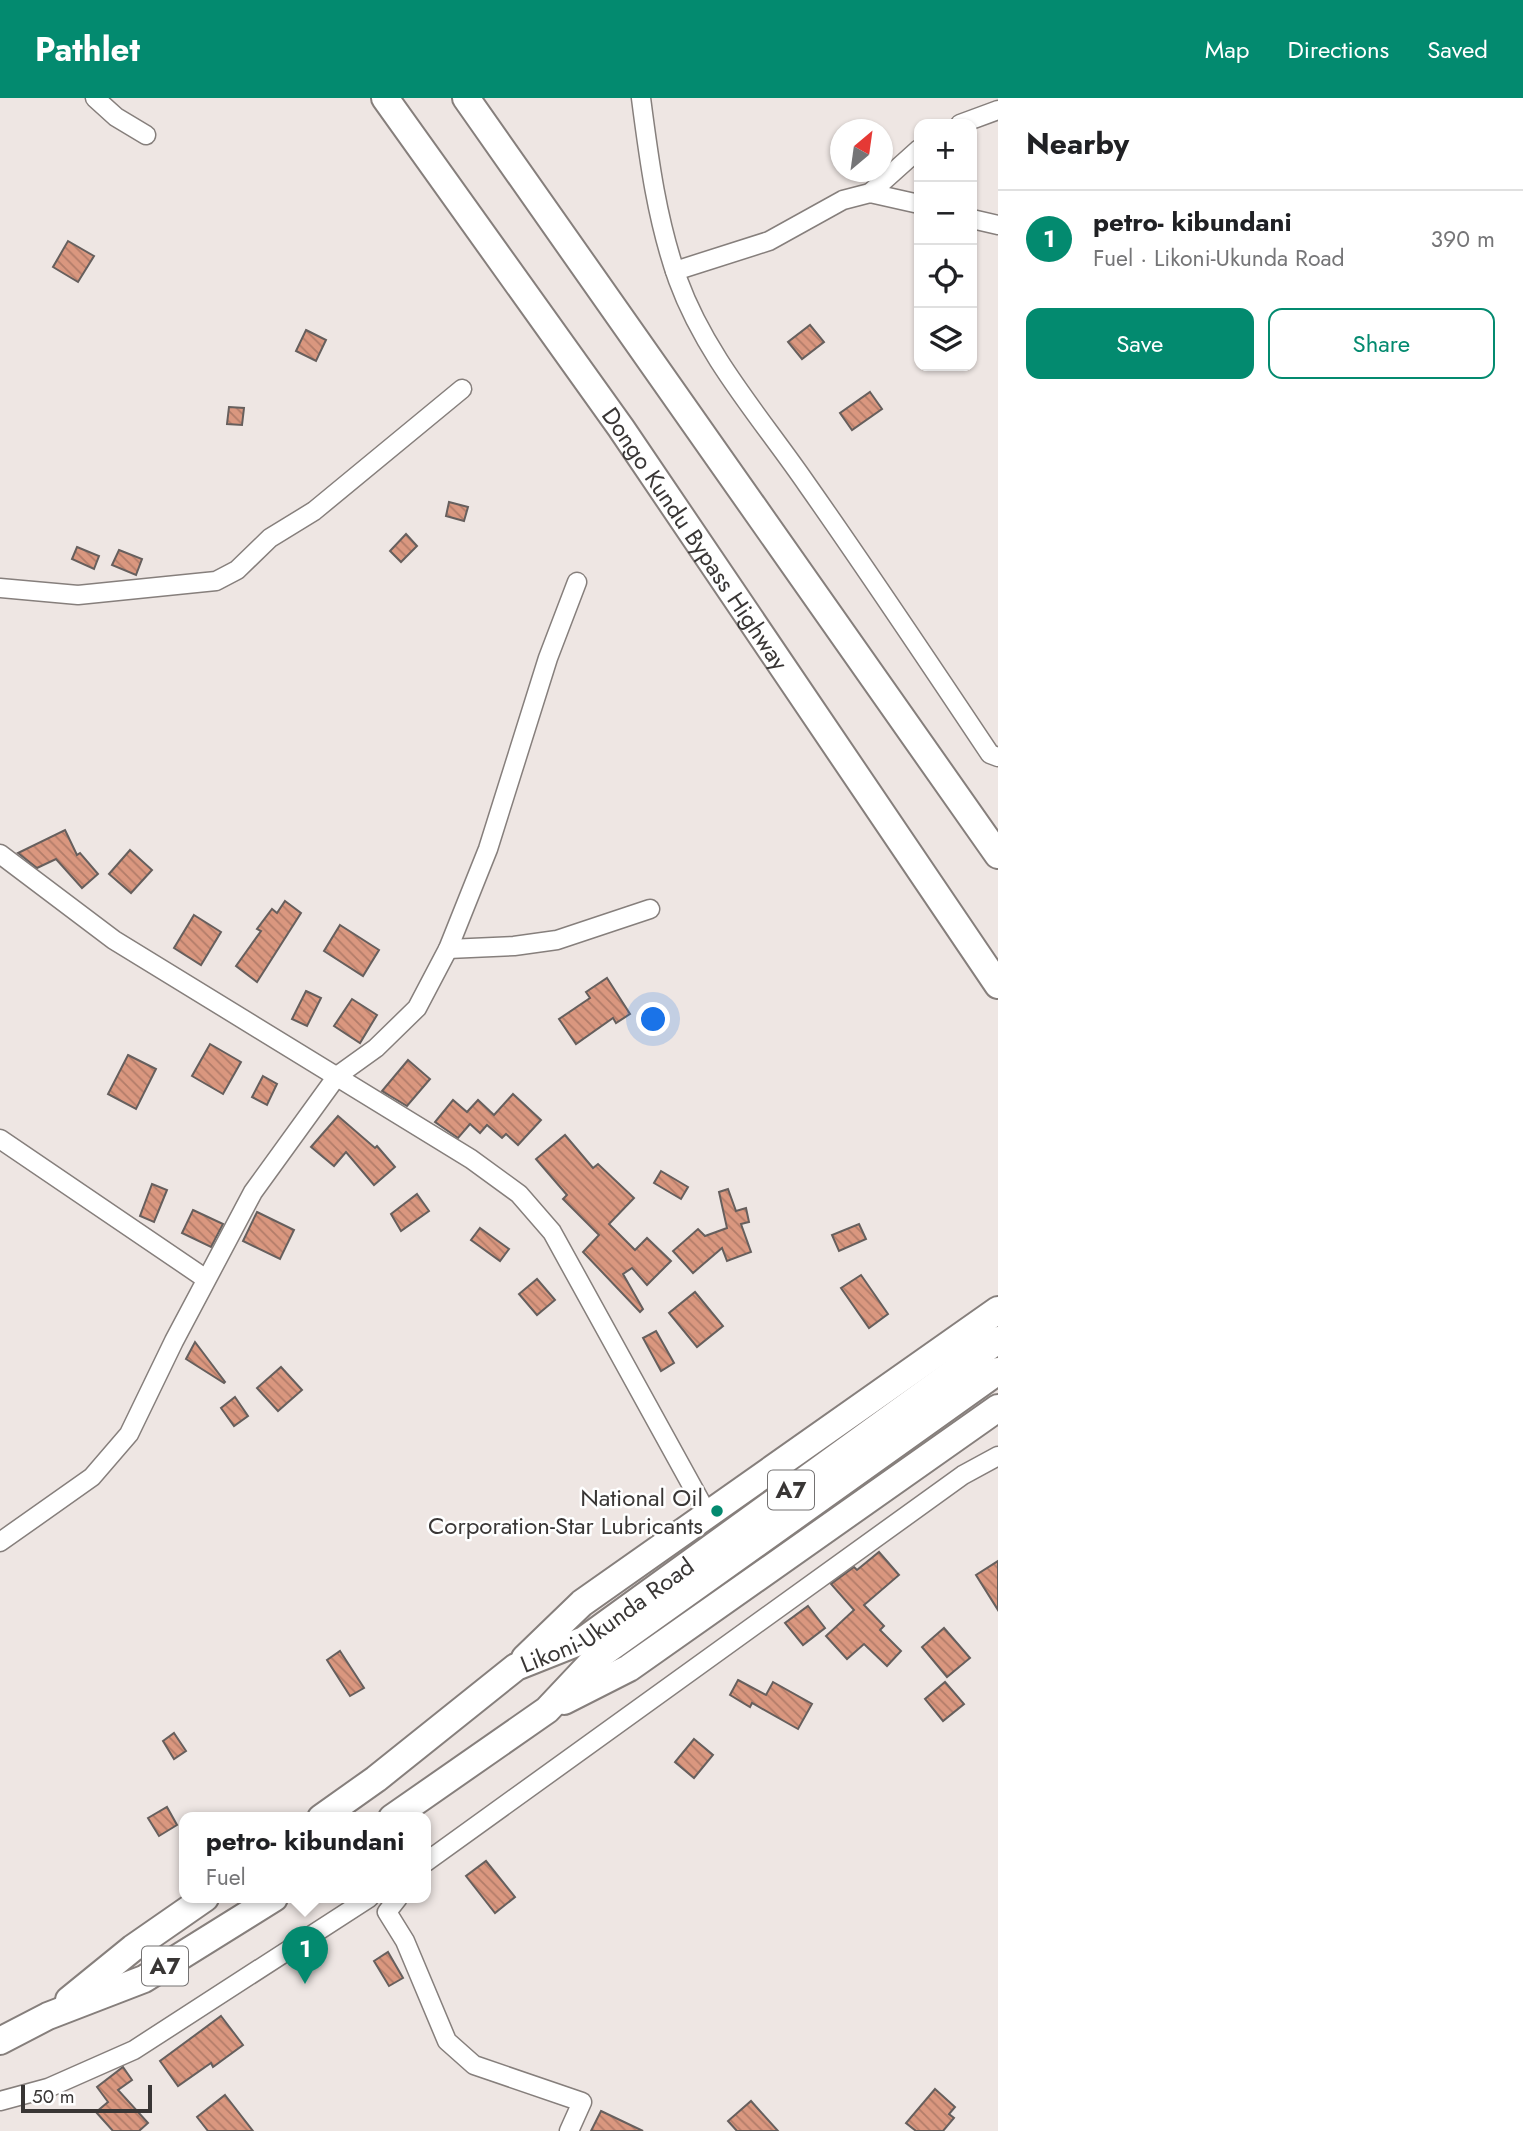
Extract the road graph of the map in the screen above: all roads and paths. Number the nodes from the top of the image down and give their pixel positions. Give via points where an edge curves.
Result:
1 (95, 98) edge
2 (385, 98) edge
3 (466, 98) edge
4 (640, 98) edge
5 (998, 110) edge
6 (974, 119) edge
7 (146, 135) dead end
8 (914, 153) edge
9 (870, 193) junction
10 (914, 203) edge
11 (977, 220) edge
12 (998, 225) edge
13 (675, 271) junction
14 (462, 388) dead end
15 (577, 582) dead end
16 (0, 588) edge
17 (998, 757) edge
18 (0, 854) edge
19 (998, 855) edge
20 (650, 909) dead end
21 (448, 949) junction
22 (998, 985) edge
23 (337, 1076) junction
24 (0, 1139) edge
25 (206, 1279) junction
26 (998, 1310) edge
27 (998, 1340) edge
28 (998, 1371) edge
29 (998, 1408) edge
30 (998, 1455) edge
31 (708, 1515) junction
32 (0, 1542) edge
33 (590, 1649) junction
34 (516, 1667) junction
35 (547, 1710) junction
36 (329, 1812) edge
37 (401, 1812) edge
38 (431, 1859) edge
39 (198, 1903) edge
40 (266, 1903) edge
41 (361, 1903) edge
42 (394, 1903) edge
43 (48, 2016) junction
44 (0, 2041) edge
45 (0, 2101) edge
46 (569, 2131) edge

1 - 7 street
2 - 22 highway, Dongo Kundu Bypass Highway via 621,428
3 - 19 highway
4 - 13 street via 653,191
5 - 6 street
8 - 9 street
9 - 10 street
9 - 13 street via 843,200 769,241
11 - 12 street
13 - 17 street via 709,347 990,754
14 - 16 street via 324,504 270,538 237,570 223,577 78,595
15 - 21 street via 488,849
18 - 23 street via 114,940
20 - 21 street via 557,940
21 - 23 street via 416,1008 376,1048
23 - 25 street via 253,1192
23 - 31 street via 471,1158 531,1206 552,1232
24 - 25 street
25 - 32 street via 129,1434 92,1477
26 - 31 highway
27 - 33 highway, Likoni-Ukunda Road / A7
28 - 33 highway, Likoni-Ukunda Road / A7
29 - 35 highway via 629,1668
30 - 38 street via 963,1475
31 - 34 highway via 582,1603
33 - 34 highway, Likoni-Ukunda Road / A7
33 - 35 highway, Likoni-Ukunda Road / A7
34 - 36 highway, Likoni-Ukunda Road / A7
35 - 37 highway, Likoni-Ukunda Road / A7
39 - 43 highway, A7
40 - 43 highway, A7 via 144,1979
41 - 45 street via 134,2050 48,2088
42 - 46 street via 387,1912 405,1941 447,2041 474,2065 582,2102
43 - 44 highway, A7

